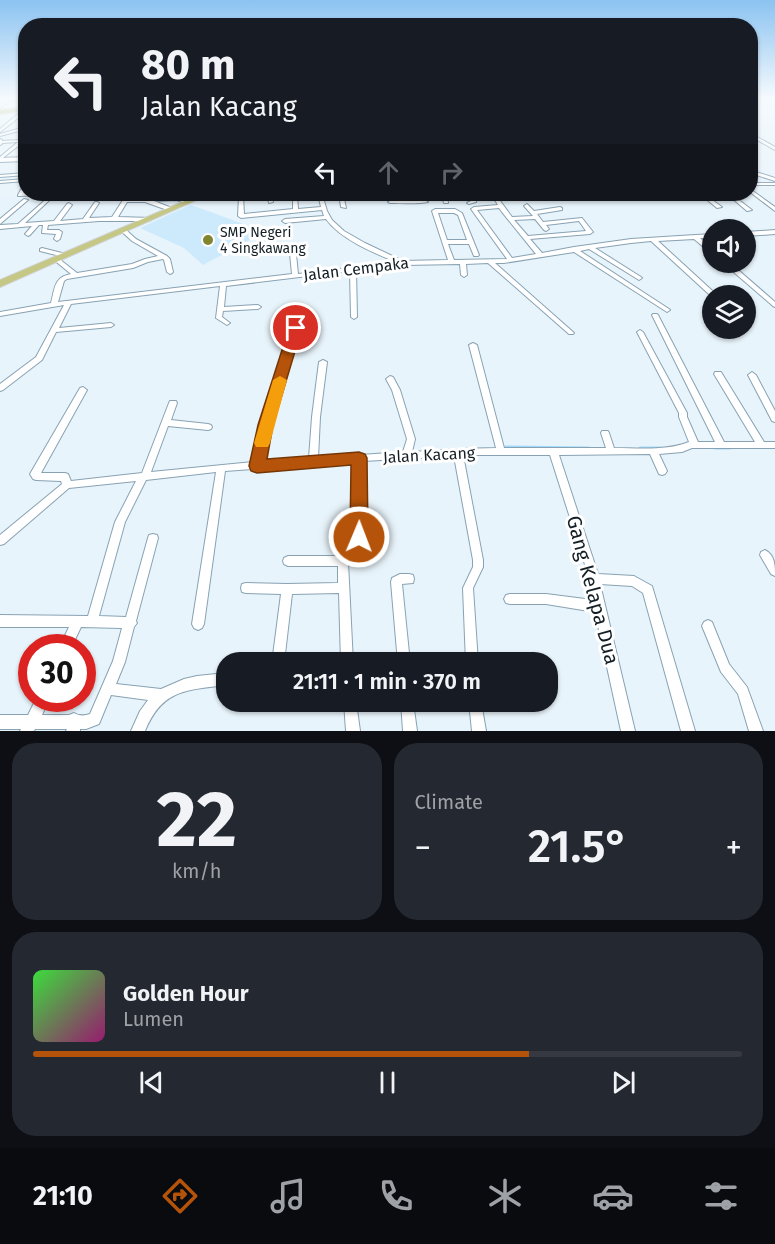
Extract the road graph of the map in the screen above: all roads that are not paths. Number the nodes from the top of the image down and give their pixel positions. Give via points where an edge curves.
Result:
1 (758, 139) edge
2 (18, 141) edge
3 (1, 142) edge
4 (18, 145) edge
5 (775, 149) edge
6 (18, 159) edge
7 (0, 160) edge
8 (18, 175) edge
9 (758, 175) edge
10 (0, 176) edge
11 (18, 181) edge
12 (0, 182) edge
13 (775, 182) edge
14 (758, 184) edge
15 (767, 184) junction
16 (775, 189) edge
17 (758, 196) edge
18 (25, 201) edge
19 (46, 201) edge
20 (124, 201) edge
21 (149, 201) edge
22 (183, 201) edge
23 (190, 201) edge
24 (241, 201) edge
25 (295, 201) edge
26 (322, 201) edge
27 (343, 201) edge
28 (413, 201) joint
29 (474, 201) edge
30 (498, 201) edge
31 (711, 201) edge
32 (738, 201) edge
33 (187, 202) junction
34 (390, 202) dead end
35 (426, 202) dead end
36 (97, 203) dead end
37 (469, 203) dead end
38 (69, 206) dead end
39 (501, 206) junction
40 (526, 206) dead end
41 (344, 207) dead end
42 (719, 207) dead end
43 (324, 208) junction
44 (170, 209) junction
45 (560, 209) dead end
46 (775, 209) edge
47 (749, 210) dead end
48 (296, 211) junction
49 (534, 215) junction
50 (327, 217) junction
51 (114, 219) junction
52 (149, 219) junction
53 (511, 219) junction
54 (85, 220) junction
55 (285, 221) dead end
56 (0, 222) edge
57 (56, 222) junction
58 (46, 223) junction
59 (36, 224) junction
60 (20, 225) junction
61 (0, 227) edge
62 (125, 231) junction
63 (775, 232) edge
64 (766, 233) junction
65 (28, 234) dead end
66 (756, 234) edge
67 (695, 237) junction
68 (702, 237) edge
69 (526, 238) junction
70 (57, 239) dead end
71 (652, 239) junction
72 (775, 240) edge
73 (445, 242) junction
74 (471, 242) junction
75 (702, 243) edge
76 (589, 246) junction
77 (574, 249) junction
78 (42, 250) dead end
79 (294, 254) dead end
80 (476, 255) dead end
81 (540, 255) junction
82 (165, 257) junction
83 (60, 260) junction
84 (511, 260) junction
85 (451, 261) junction
86 (463, 262) junction
87 (490, 262) junction
88 (404, 263) junction
89 (353, 270) junction
90 (170, 272) dead end
91 (738, 273) edge
92 (76, 275) junction
93 (294, 275) junction
94 (464, 275) dead end
95 (639, 278) dead end
96 (1, 282) edge
97 (223, 285) junction
98 (703, 285) edge
99 (69, 302) junction
100 (54, 304) junction
101 (775, 305) edge
102 (258, 307) dead end
103 (224, 309) dead end
104 (667, 310) dead end
105 (301, 311) dead end
106 (0, 314) edge
107 (655, 315) dead end
108 (354, 318) dead end
109 (227, 323) dead end
110 (111, 325) dead end
111 (56, 330) junction
112 (640, 332) dead end
113 (571, 333) dead end
114 (473, 345) dead end
115 (323, 362) dead end
116 (718, 374) dead end
117 (752, 375) dead end
118 (390, 379) dead end
119 (0, 388) edge
120 (83, 390) dead end
121 (173, 403) dead end
122 (775, 419) edge
123 (166, 423) junction
124 (207, 426) dead end
125 (605, 433) dead end
126 (722, 445) junction
127 (688, 447) junction
128 (771, 448) edge
129 (610, 449) junction
130 (553, 451) junction
131 (653, 451) junction
132 (501, 452) junction
133 (458, 453) junction
134 (407, 456) junction
135 (359, 458) junction
136 (313, 463) junction
137 (257, 466) junction
138 (221, 468) junction
139 (662, 471) dead end
140 (143, 477) junction
141 (68, 485) junction
142 (153, 538) dead end
143 (1, 539) edge
144 (765, 555) dead end
145 (288, 561) dead end
146 (343, 561) junction
147 (775, 571) edge
148 (409, 579) dead end
149 (594, 579) junction
150 (246, 588) dead end
151 (344, 588) junction
152 (287, 589) junction
153 (510, 598) dead end
154 (601, 607) junction
155 (0, 621) edge
156 (78, 621) junction
157 (92, 621) junction
158 (131, 623) junction
159 (198, 624) dead end
160 (708, 626) dead end
161 (72, 634) edge
162 (279, 652) edge
163 (347, 652) edge
164 (403, 652) edge
165 (471, 652) edge
166 (216, 680) edge
167 (109, 688) junction
168 (161, 696) junction
169 (37, 712) edge
170 (351, 712) edge
171 (408, 712) edge
172 (476, 712) edge
173 (0, 722) edge
174 (30, 726) edge
175 (73, 726) edge
176 (138, 731) edge
177 (353, 731) edge
178 (410, 731) edge
179 (479, 731) edge
180 (628, 731) edge
181 (688, 731) edge
182 (756, 731) edge

1 - 5 street
2 - 3 street
4 - 7 street
6 - 7 street
8 - 10 street
9 - 13 street
11 - 12 street
13 - 15 street
14 - 15 street
15 - 16 street
17 - 46 street
18 - 56 street
19 - 60 street
20 - 51 street
21 - 44 street
22 - 33 street
23 - 33 main road
24 - 48 street via 241,216
25 - 48 street
26 - 43 street
27 - 41 street
28 - 34 street
28 - 35 street
29 - 37 street
30 - 39 street
31 - 42 street
32 - 47 street
33 - 44 main road
36 - 54 street
38 - 57 street
39 - 53 street
39 - 84 street via 474,209
40 - 49 street
43 - 48 street
43 - 50 street
44 - 52 main road
45 - 49 street
49 - 53 street
49 - 69 street via 544,226 580,219 590,232
50 - 55 street
50 - 88 street via 349,235
51 - 52 street
51 - 54 street
52 - 62 main road
53 - 69 street
54 - 57 street
57 - 58 street
58 - 59 street
58 - 70 street via 44,232 59,231
59 - 60 street
59 - 65 street
60 - 61 street
62 - 82 street
62 - 83 main road
63 - 64 street
64 - 66 street
64 - 72 street
67 - 68 street, Jalan Cempaka
67 - 71 street, Jalan Cempaka
67 - 75 street
69 - 81 street
71 - 76 street, Jalan Cempaka
71 - 98 street
73 - 74 street
73 - 74 street via 435,211 460,214
73 - 85 street
74 - 80 street
76 - 77 street, Jalan Cempaka
76 - 95 street
77 - 81 street, Jalan Cempaka
77 - 104 street
78 - 83 street
79 - 93 street
81 - 84 street, Jalan Cempaka
82 - 90 street
82 - 92 street
83 - 92 street
83 - 96 main road
84 - 87 street, Jalan Cempaka
85 - 86 street, Jalan Cempaka
85 - 88 street, Jalan Cempaka
86 - 87 street, Jalan Cempaka
86 - 94 street
87 - 113 street
88 - 89 street, Jalan Cempaka
89 - 93 street, Jalan Cempaka
89 - 108 street
91 - 101 street
92 - 100 street via 62,279
93 - 97 street, Jalan Cempaka
97 - 99 street, Jalan Cempaka
97 - 109 street via 219,318
99 - 100 street, Jalan Cempaka
99 - 111 street
100 - 106 street, Jalan Cempaka
102 - 103 street
105 - 137 street
107 - 126 street
110 - 111 street
111 - 119 street via 36,362
112 - 127 street via 683,413
114 - 132 street
115 - 136 street
116 - 128 street
117 - 122 street
118 - 134 street via 411,439
120 - 141 street via 36,473 61,476
121 - 123 street
123 - 124 street
123 - 140 street
125 - 129 street
126 - 127 street, Jalan Kacang
126 - 128 street, Jalan Kacang
127 - 131 street, Jalan Kacang
129 - 130 street, Jalan Kacang
129 - 131 street, Jalan Kacang
130 - 132 street, Jalan Kacang
130 - 149 street, Gang Kelapa Dua
131 - 139 street
132 - 133 street, Jalan Kacang
133 - 134 street, Jalan Kacang
133 - 165 street via 478,560 468,588
134 - 135 street, Jalan Kacang
135 - 136 street, Jalan Kacang
135 - 146 street via 359,537
136 - 137 street, Jalan Kacang
137 - 138 street, Jalan Kacang
138 - 140 street, Jalan Kacang
138 - 159 street
140 - 141 street, Jalan Kacang
140 - 157 street via 119,523
141 - 143 street
142 - 158 street
144 - 147 street
145 - 146 street
146 - 151 street
148 - 164 street via 396,582
149 - 154 street, Gang Kelapa Dua
149 - 181 street via 634,581 648,590
150 - 152 street
151 - 152 street
151 - 163 street
152 - 162 street
153 - 154 street
154 - 180 street, Gang Kelapa Dua
155 - 156 street
156 - 157 street
156 - 161 street
157 - 158 street
158 - 167 street
160 - 182 street via 725,668 743,691
166 - 168 street via 192,682
167 - 168 street
167 - 175 street via 94,719
168 - 176 street via 147,709
169 - 174 street
170 - 177 street
171 - 178 street
172 - 179 street
173 - 174 street
174 - 175 street

